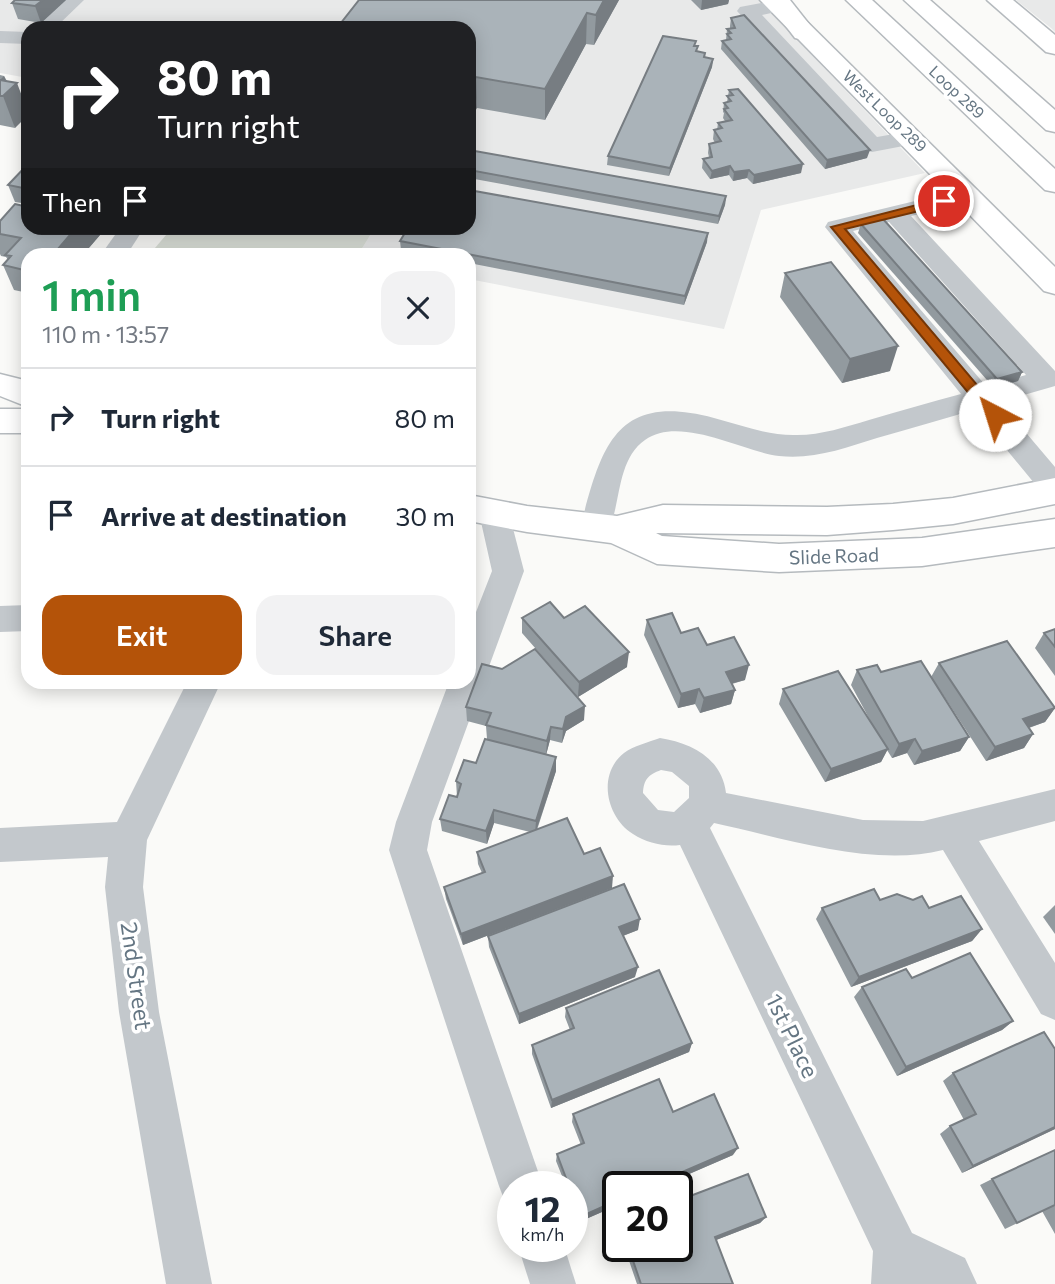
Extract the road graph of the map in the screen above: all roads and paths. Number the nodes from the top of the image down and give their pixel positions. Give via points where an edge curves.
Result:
1 (74, 0) edge
2 (859, 0) edge
3 (916, 0) edge
4 (999, 0) edge
5 (776, 2) edge
6 (51, 21) edge
7 (0, 37) edge
8 (21, 38) edge
9 (1055, 47) edge
10 (848, 76) junction
11 (813, 83) junction
12 (1055, 124) edge
13 (911, 138) junction
14 (1055, 184) edge
15 (970, 195) junction
16 (894, 214) junction
17 (1055, 284) edge
18 (926, 292) junction
19 (989, 363) junction
20 (0, 385) edge
21 (21, 391) edge
22 (980, 397) junction
23 (0, 421) edge
24 (21, 421) edge
25 (1055, 489) edge
26 (482, 510) edge
27 (606, 529) junction
28 (1055, 533) edge
29 (21, 618) edge
30 (0, 619) edge
31 (476, 656) edge
32 (201, 689) edge
33 (463, 689) edge
34 (1055, 805) edge
35 (952, 831) junction
36 (128, 839) junction
37 (0, 845) edge
38 (1055, 1000) edge
39 (516, 1171) edge
40 (546, 1262) edge
41 (895, 1266) edge
42 (189, 1284) edge
43 (553, 1284) edge
44 (954, 1284) edge

1 - 6 street
2 - 14 main road, Loop 289
3 - 12 main road
4 - 9 main road
5 - 10 main road, West Loop 289
5 - 11 street via 747,11
7 - 8 street
10 - 11 street
10 - 13 main road, West Loop 289
11 - 13 street via 872,145
13 - 15 main road, West Loop 289
15 - 16 street
15 - 17 main road, West Loop 289
16 - 18 street
16 - 18 street via 837,227
18 - 19 street
18 - 19 street
19 - 22 street
19 - 22 street via 1046,379
20 - 21 main road
22 - 25 street
22 - 27 street via 797,447 676,419 654,421 631,433 618,452
23 - 24 main road
25 - 27 main road, Slide Road via 965,509 905,516 827,521 663,518
26 - 27 main road, Slide Road
26 - 31 street via 508,571
27 - 28 main road, Slide Road via 657,550 779,558 922,552
29 - 30 street
32 - 36 street, 2nd Street
33 - 39 street via 408,850
34 - 35 street, 1st Place
35 - 38 street
35 - 41 street, 1st Place via 923,838 863,837 697,814
36 - 37 street
36 - 42 street, 2nd Street via 124,887 139,1012
40 - 43 street
41 - 44 street, 1st Place via 949,1274

